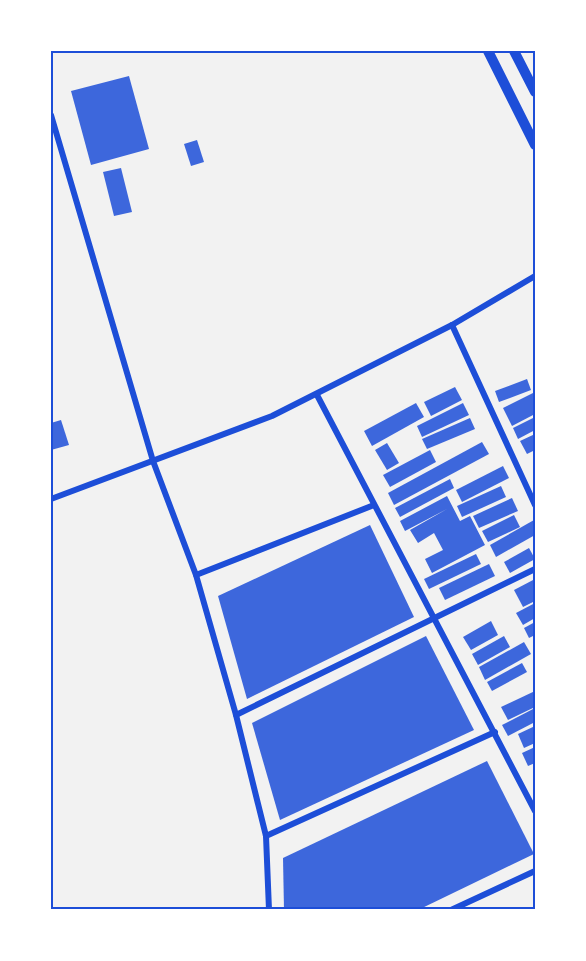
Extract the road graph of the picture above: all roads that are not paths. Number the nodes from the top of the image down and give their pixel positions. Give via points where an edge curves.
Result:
1 (488, 51) edge
2 (514, 51) edge
3 (535, 92) edge
4 (51, 115) edge
5 (535, 145) edge
6 (535, 276) edge
7 (452, 325) junction
8 (317, 395) junction
9 (153, 461) junction
10 (51, 499) edge
11 (535, 505) edge
12 (374, 506) junction
13 (535, 569) edge
14 (196, 575) junction
15 (433, 619) junction
16 (236, 715) junction
17 (495, 732) junction
18 (535, 811) edge
19 (266, 836) junction
20 (535, 871) edge
21 (269, 910) edge
22 (451, 910) edge

1 - 5 main road
2 - 3 main road
4 - 9 street
6 - 7 street
7 - 8 street
7 - 11 street
8 - 9 street
8 - 12 street
9 - 10 street
9 - 14 street
12 - 14 street
12 - 15 street
13 - 15 street
14 - 16 street
15 - 16 street
15 - 17 street
16 - 19 street
17 - 18 street
17 - 19 street
19 - 21 street
20 - 22 street

